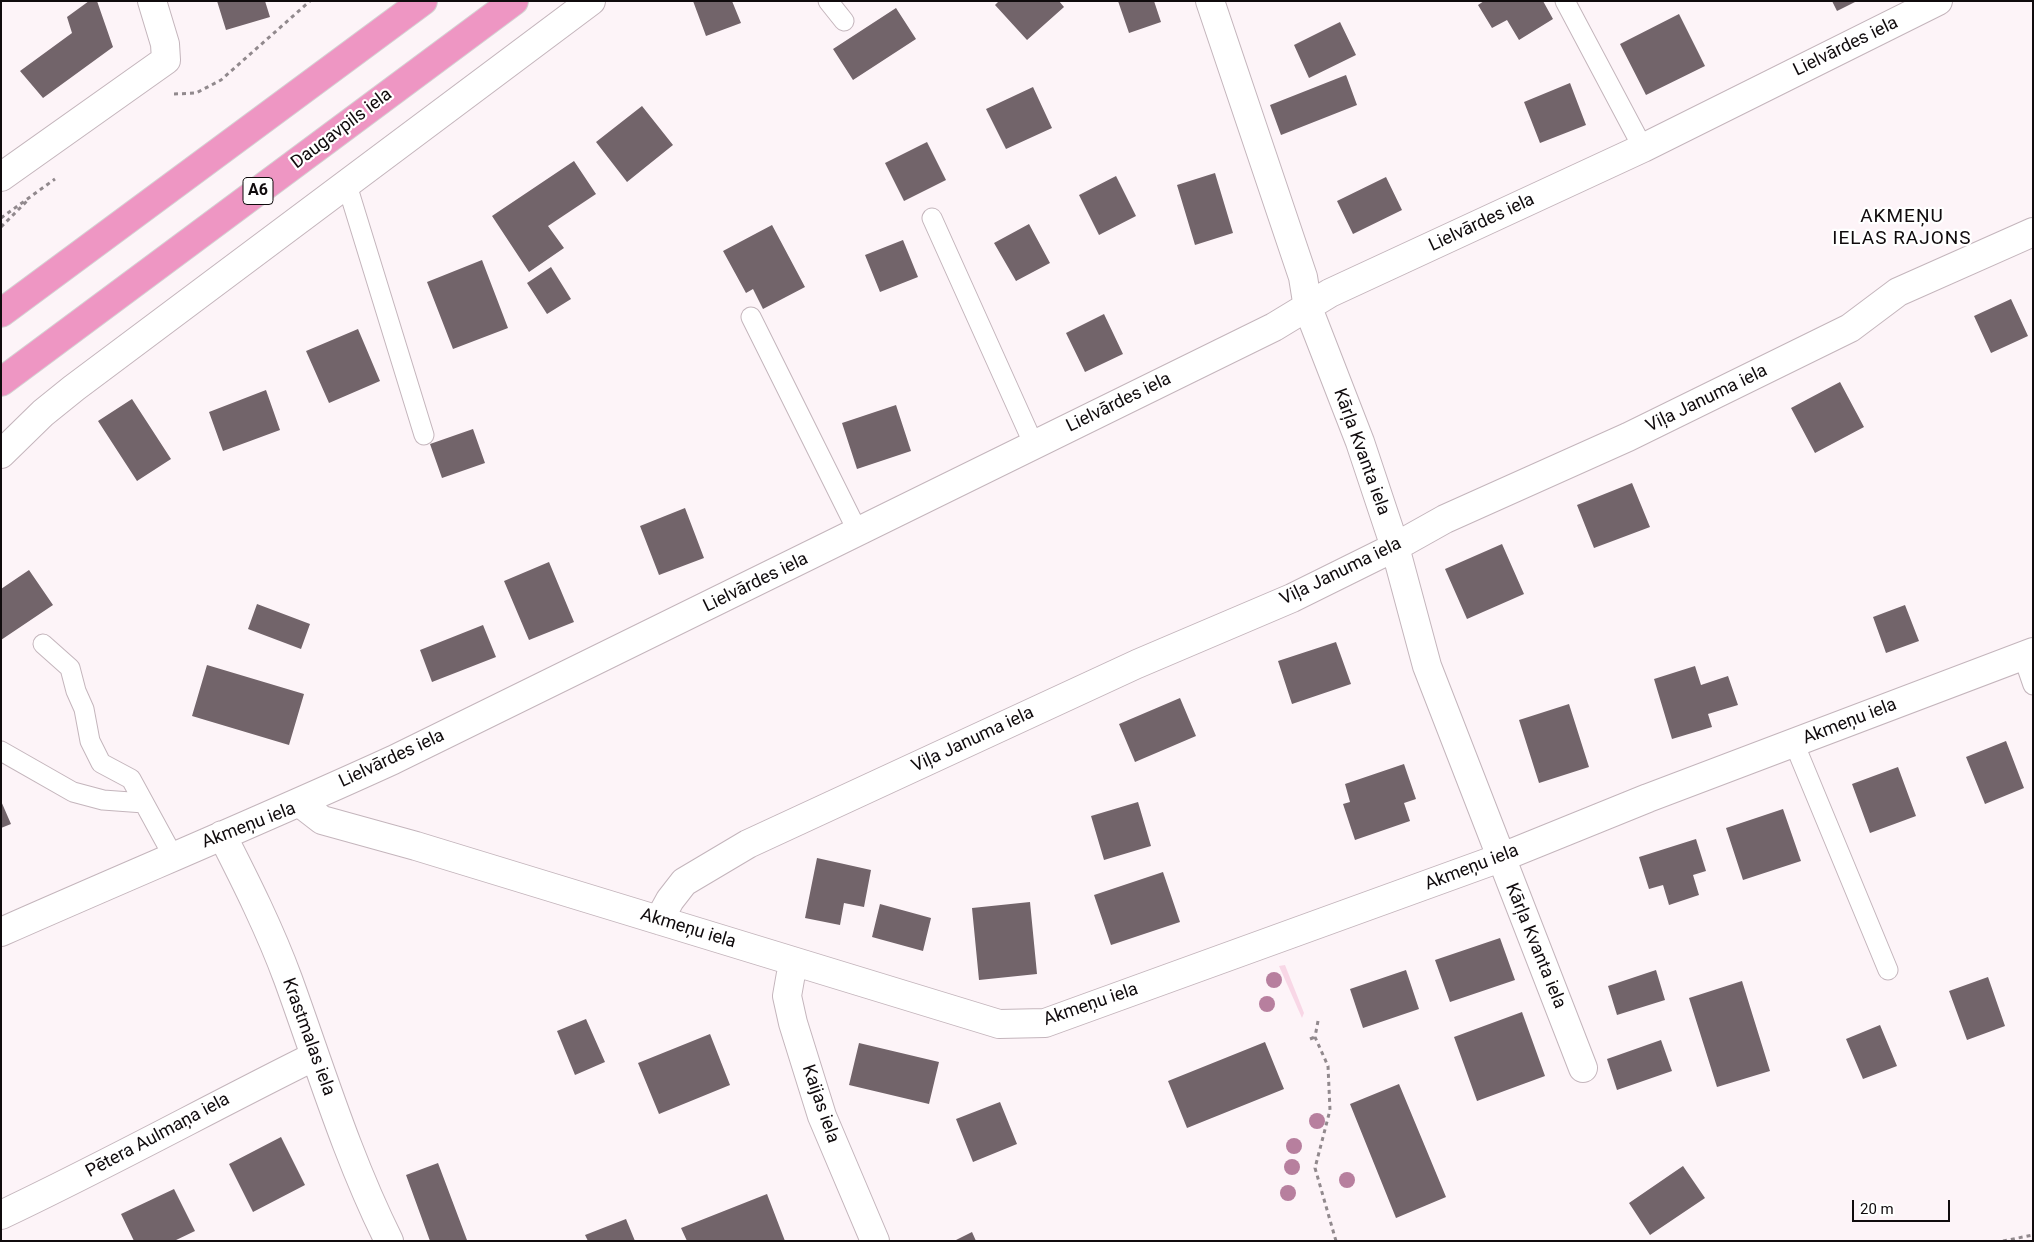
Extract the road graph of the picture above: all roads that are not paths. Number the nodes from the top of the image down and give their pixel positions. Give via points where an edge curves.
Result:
1 (152, 1) edge
2 (423, 1) edge
3 (514, 1) edge
4 (592, 1) edge
5 (828, 1) edge
6 (1210, 1) edge
7 (1565, 1) edge
8 (1938, 1) edge
9 (844, 21) dead end
10 (1643, 148) junction
11 (1, 177) edge
12 (346, 185) junction
13 (932, 218) dead end
14 (2033, 232) edge
15 (1308, 308) junction
16 (1, 313) edge
17 (751, 316) dead end
18 (1, 382) edge
19 (424, 435) dead end
20 (1034, 445) junction
21 (1, 454) edge
22 (858, 532) junction
23 (1395, 547) junction
24 (43, 644) dead end
25 (2028, 654) edge
26 (2033, 685) edge
27 (1794, 743) junction
28 (1, 751) edge
29 (144, 803) junction
30 (300, 803) junction
31 (222, 834) junction
32 (173, 856) junction
33 (1500, 858) junction
34 (659, 920) junction
35 (1, 932) edge
36 (793, 962) junction
37 (1888, 970) dead end
38 (315, 1056) junction
39 (1583, 1068) dead end
40 (1, 1215) edge
41 (389, 1241) edge
42 (875, 1241) edge

1 - 11 street via 165,44 166,60
2 - 16 highway
3 - 18 highway, Daugavpils iela / A6
4 - 12 street
5 - 9 lane
6 - 15 street, Kārļa Kvanta iela via 1302,277
7 - 10 lane
8 - 10 street, Lielvārdes iela
10 - 15 street, Lielvārdes iela via 1330,293
12 - 19 lane
12 - 21 street via 74,388
13 - 20 lane
14 - 23 street, Viļa Januma iela via 1898,292 1850,328 1628,437 1445,519
15 - 20 street, Lielvārdes iela
15 - 23 street, Kārļa Kvanta iela via 1360,442
17 - 22 lane
20 - 22 street, Lielvārdes iela
22 - 30 street, Lielvārdes iela
23 - 33 street, Kārļa Kvanta iela via 1427,666
23 - 34 street, Viļa Januma iela via 1292,598 1137,664 748,844 684,882
24 - 29 lane via 70,668 84,708 90,741 101,763 131,778
25 - 26 lane
25 - 27 street, Akmeņu iela
27 - 33 street, Akmeņu iela
27 - 37 lane
28 - 29 lane via 73,792 103,800
29 - 32 lane
30 - 31 street, Akmeņu iela
30 - 34 street, Akmeņu iela via 322,820
31 - 32 street, Akmeņu iela
31 - 38 street, Krastmalas iela via 287,978
32 - 35 street, Akmeņu iela
33 - 36 street, Akmeņu iela via 1045,1023 999,1024
33 - 39 street, Kārļa Kvanta iela
34 - 36 street, Akmeņu iela
36 - 42 street, Kaijas iela via 787,996 793,1023 822,1116
38 - 40 street, Pētera Aulmaņa iela
38 - 41 street, Krastmalas iela

